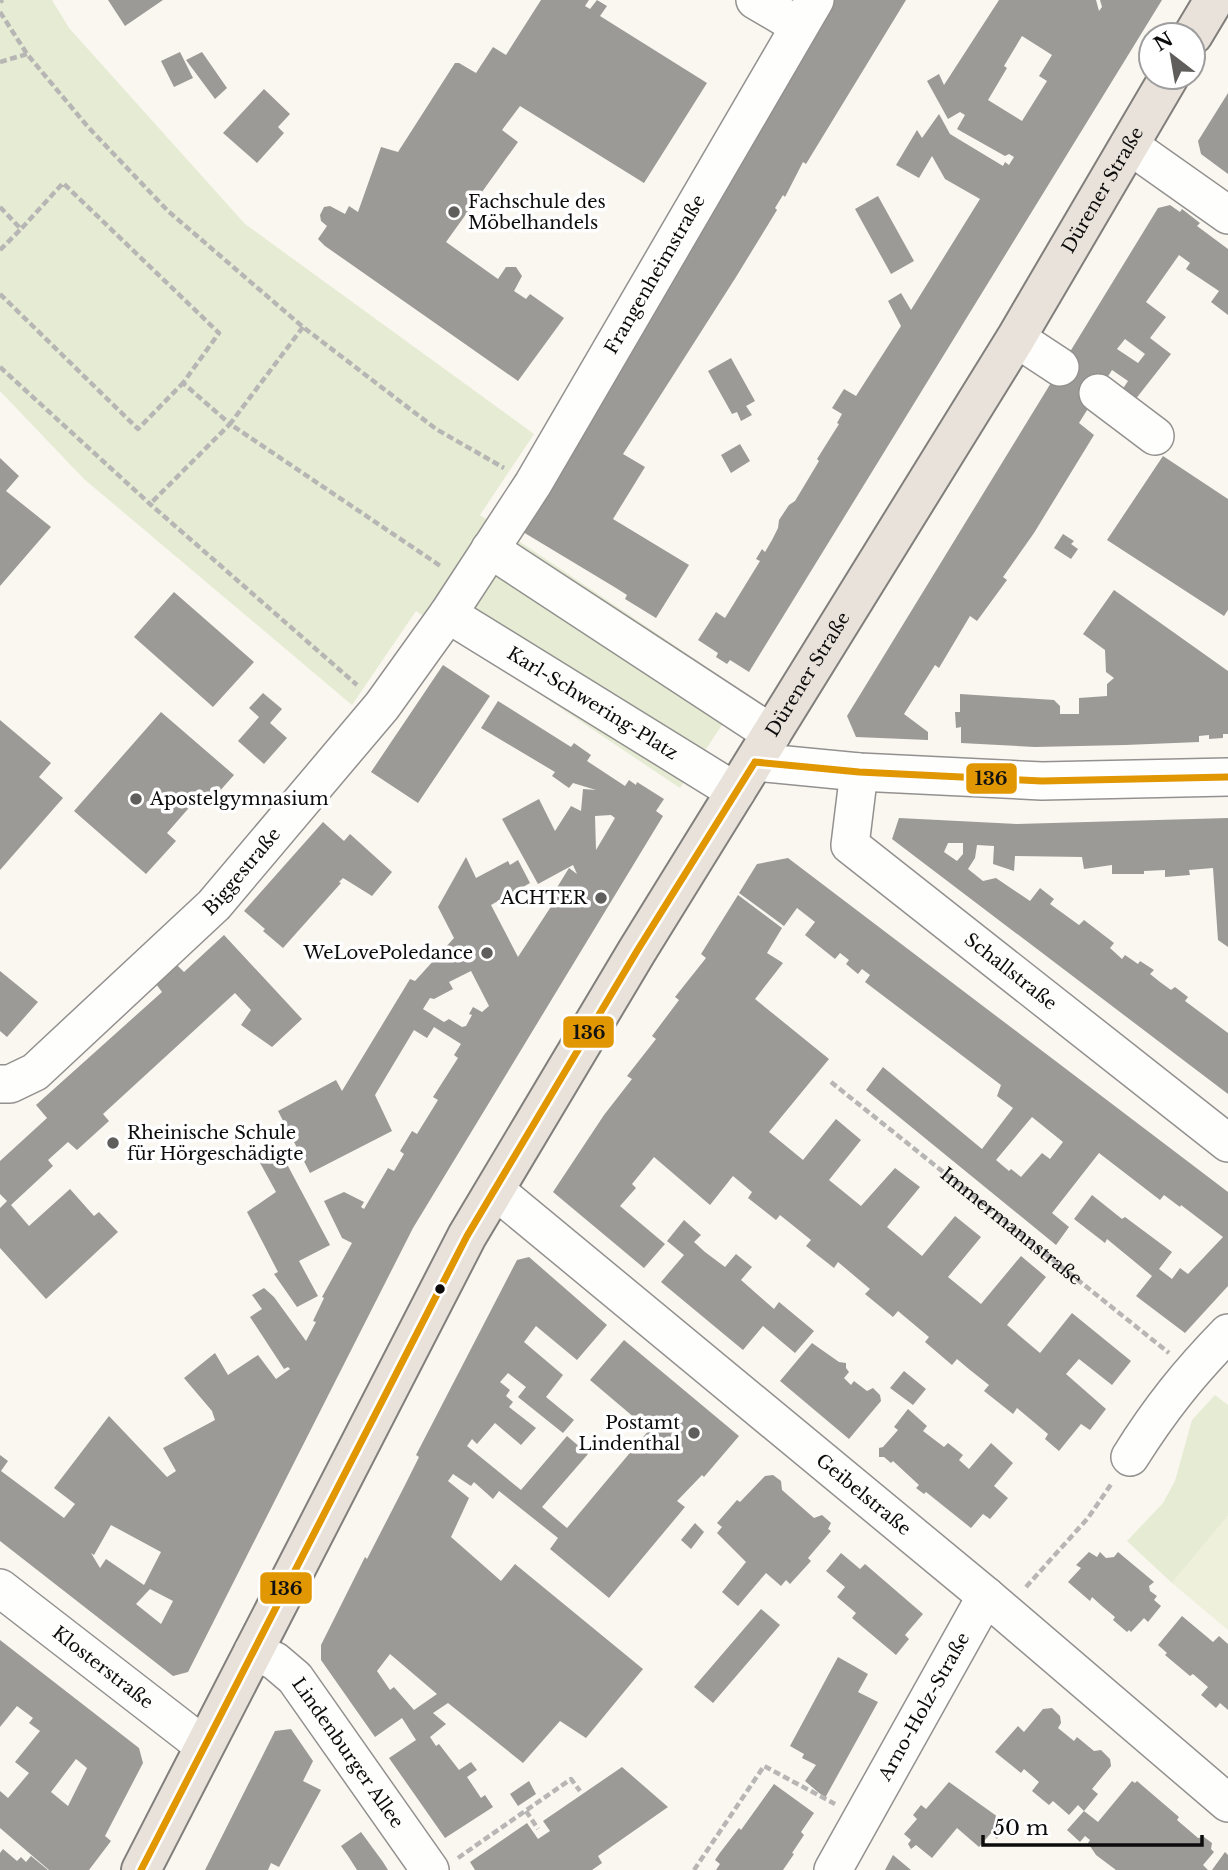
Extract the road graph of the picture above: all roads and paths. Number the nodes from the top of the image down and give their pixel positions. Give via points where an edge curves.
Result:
1 (755, 0) edge
2 (1214, 0) edge
3 (0, 12) edge
4 (807, 13) edge
5 (1201, 21) edge
6 (27, 54) junction
7 (0, 62) edge
8 (1161, 91) edge
9 (1129, 145) junction
10 (0, 207) edge
11 (1228, 215) edge
12 (21, 229) junction
13 (0, 250) edge
14 (0, 294) edge
15 (303, 327) junction
16 (1016, 338) junction
17 (0, 367) edge
18 (1060, 367) dead end
19 (183, 383) junction
20 (1098, 393) dead end
21 (230, 424) junction
22 (1155, 436) dead end
23 (533, 484) junction
24 (150, 504) junction
25 (490, 549) junction
26 (457, 599) junction
27 (382, 706) junction
28 (754, 763) junction
29 (859, 772) junction
30 (1228, 777) edge
31 (831, 1082) dead end
32 (0, 1084) edge
33 (1228, 1143) edge
34 (495, 1191) junction
35 (1228, 1333) edge
36 (1192, 1371) junction
37 (1130, 1457) joint
38 (0, 1588) edge
39 (995, 1604) junction
40 (253, 1651) junction
41 (204, 1746) junction
42 (580, 1791) dead end
43 (1228, 1803) edge
44 (526, 1811) junction
45 (862, 1819) junction
46 (538, 1829) dead end
47 (441, 1866) edge
48 (141, 1870) edge
49 (694, 1870) edge
50 (833, 1870) edge

1 - 4 street
2 - 5 main road
3 - 6 path
4 - 23 street, Frangenheimstraße
6 - 7 path
6 - 15 path via 168,211
8 - 9 main road, Dürener Straße
9 - 11 street
9 - 16 main road, Dürener Straße
10 - 12 path
12 - 13 path
12 - 19 path via 63,183 219,333
14 - 19 path via 138,429
15 - 21 path
15 - 23 path via 436,429
16 - 18 street
16 - 28 main road, Dürener Straße
17 - 24 path
19 - 21 path
20 - 22 street
21 - 24 path
21 - 26 path
23 - 25 street, Frangenheimstraße
24 - 27 path
25 - 26 street, Biggestraße
25 - 28 street
26 - 27 street, Biggestraße
26 - 28 street, Karl-Schwering-Platz
27 - 32 street, Biggestraße via 214,905 35,1072
28 - 29 street
28 - 34 main road, Dürener Straße
29 - 30 street via 1042,781
29 - 33 street, Schallstraße via 850,845
31 - 36 path, Immermannstraße
34 - 39 street, Geibelstraße
34 - 40 main road, Dürener Straße via 440,1286
35 - 36 street
36 - 37 street
37 - 39 path via 1088,1517
38 - 41 street, Klosterstraße
39 - 43 street, Geibelstraße
39 - 45 street, Arno-Holz-Straße
40 - 41 main road, Dürener Straße
40 - 47 street, Lindenburger Allee via 295,1678
41 - 48 main road, Dürener Straße
42 - 44 path via 572,1779
44 - 46 path
44 - 47 path
45 - 49 path via 764,1766
45 - 50 street, Arno-Holz-Straße

